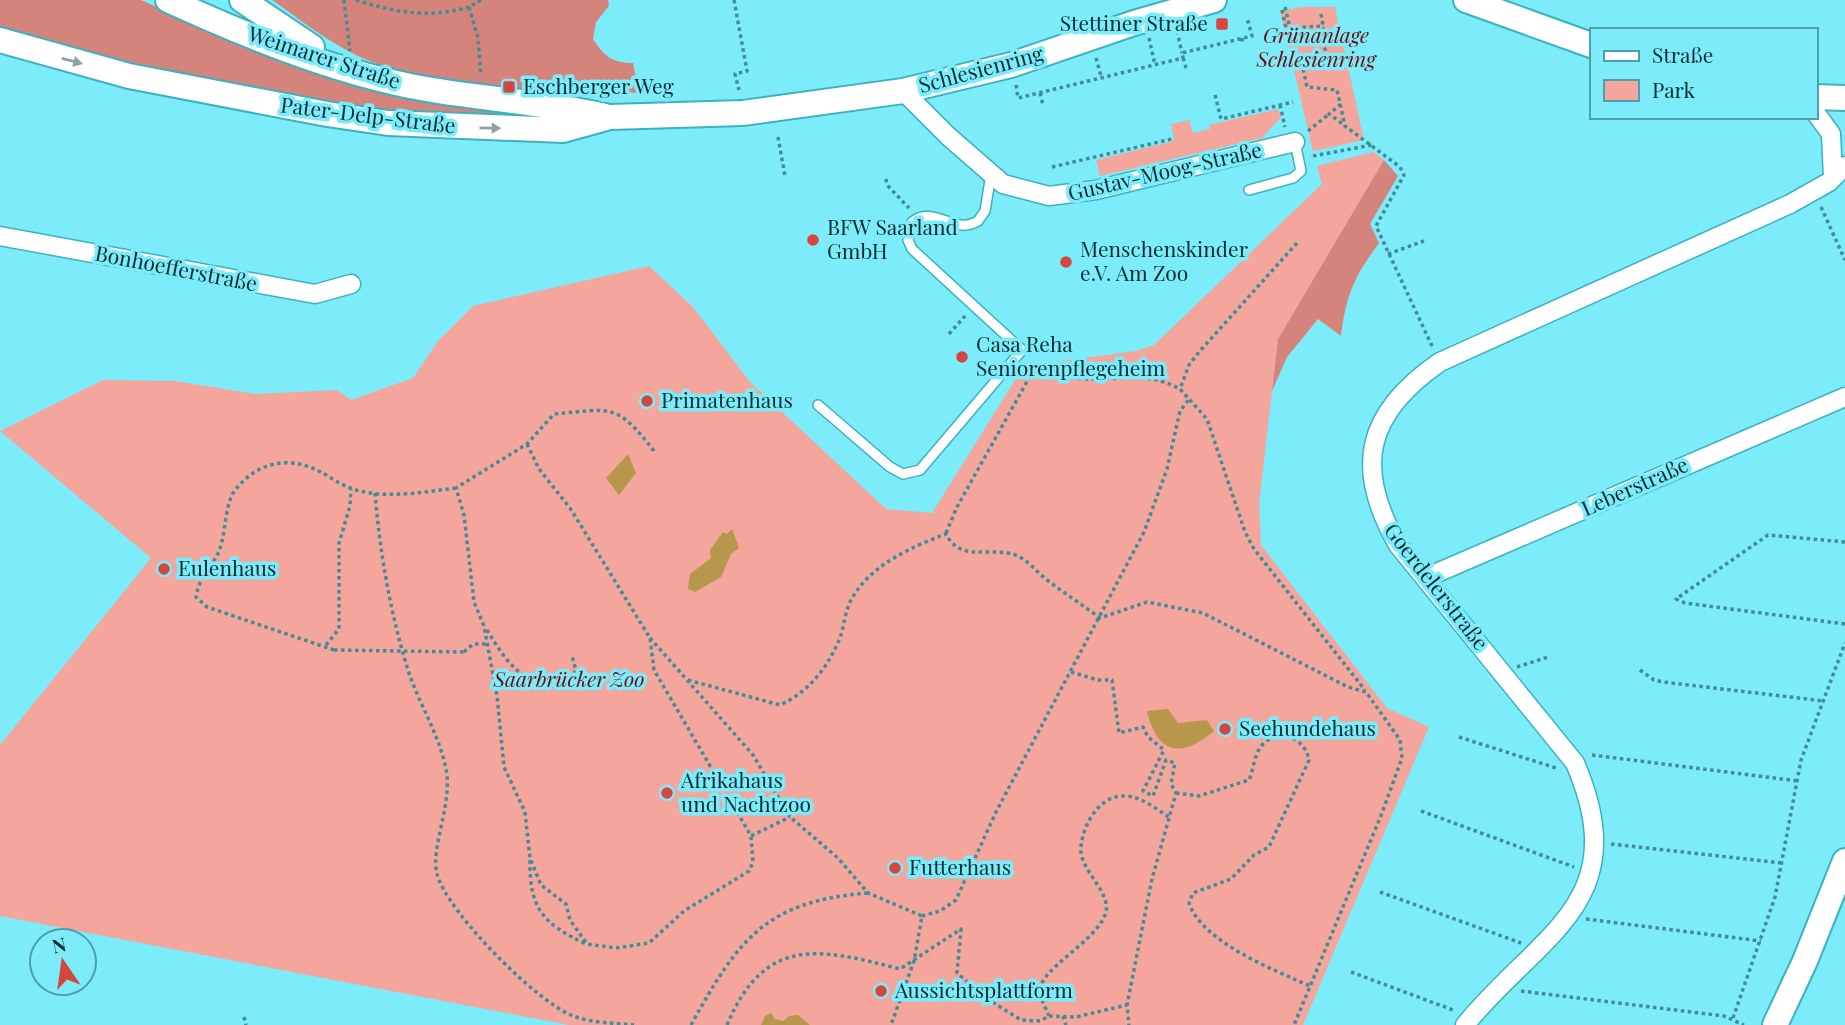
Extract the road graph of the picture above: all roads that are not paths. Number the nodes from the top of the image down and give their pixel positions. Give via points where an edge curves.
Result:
1 (169, 0) edge
2 (242, 0) edge
3 (1214, 0) edge
4 (1466, 0) edge
5 (2, 42) edge
6 (1590, 45) edge
7 (350, 63) junction
8 (903, 91) junction
9 (1817, 97) edge
10 (1845, 100) edge
11 (741, 102) joint
12 (1817, 115) edge
13 (610, 117) junction
14 (1831, 134) junction
15 (1295, 142) joint
16 (1839, 172) edge
17 (991, 174) junction
18 (1249, 190) dead end
19 (0, 236) edge
20 (351, 284) dead end
21 (1845, 397) edge
22 (818, 405) dead end
23 (1425, 578) junction
24 (1845, 861) edge
25 (1469, 1021) edge
26 (1775, 1025) edge

1 - 7 street, Weimarer Straße via 224,25
2 - 7 street
3 - 8 street, Schlesienring via 1011,65
4 - 6 street
5 -> 13 street, Pater-Delp-Straße via 192,90 388,123 563,130
7 - 13 street, Weimarer Straße via 409,86
8 - 11 street, Schlesienring
8 - 17 street, Gustav-Moog-Straße
9 - 10 street
10 - 14 street, Goerdelerstraße
11 - 13 street, Pater-Delp-Straße
12 - 14 street
14 - 16 street, Goerdelerstraße
15 - 17 street, Gustav-Moog-Straße via 1069,195 1030,192 1003,184
15 - 18 lane via 1301,171 1293,178
16 - 23 street, Goerdelerstraße via 1790,204 1440,362 1417,378 1381,422 1372,453 1371,482 1398,545
17 - 22 lane via 985,211 978,221 958,226 925,215 908,229 912,249 1022,350 920,470 904,474 890,467
19 - 20 street, Bonhoefferstraße via 315,295
21 - 23 street, Leberstraße
23 - 25 street, Goerdelerstraße via 1575,763 1589,796 1594,842 1592,873 1571,912
24 - 26 street

